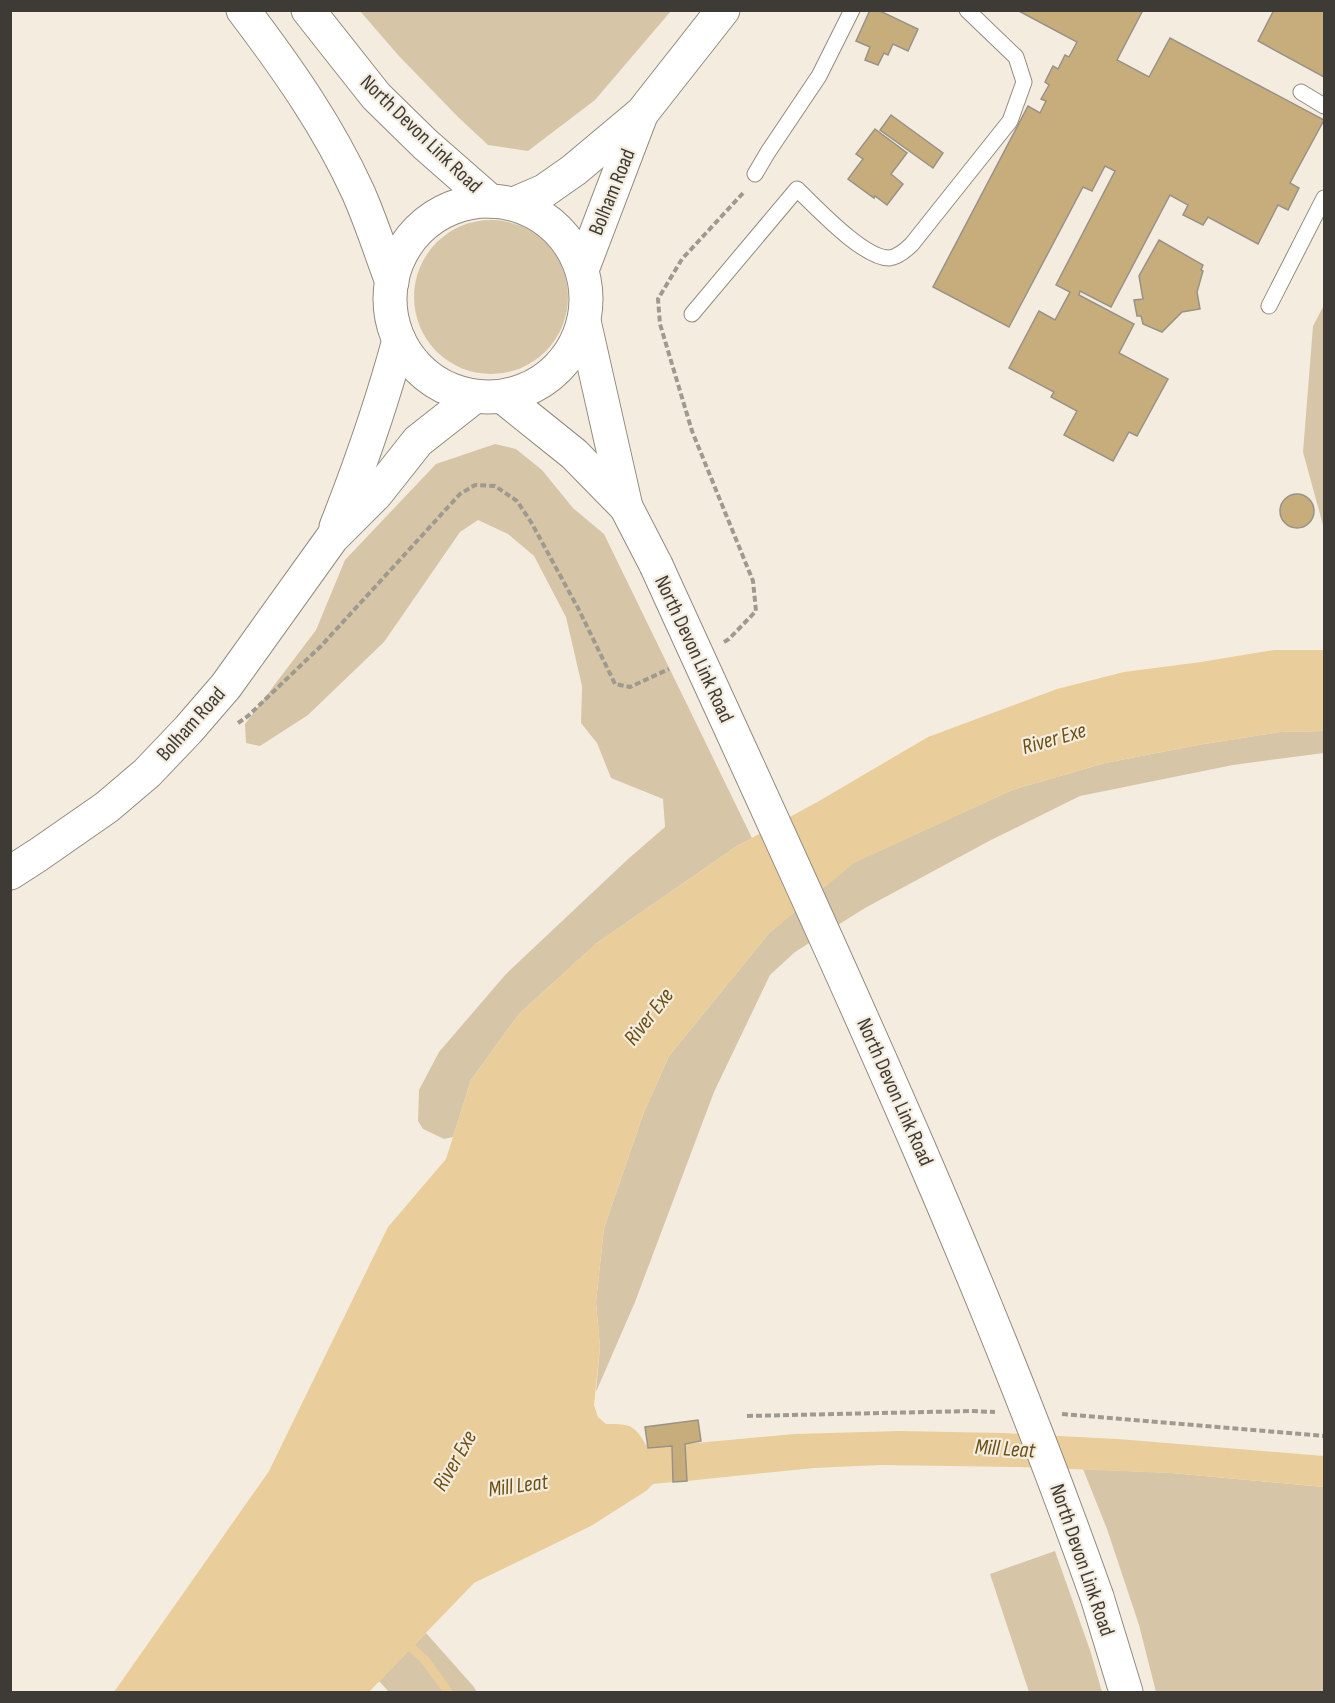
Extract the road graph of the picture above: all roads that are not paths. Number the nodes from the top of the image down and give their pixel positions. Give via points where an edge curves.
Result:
1 (243, 10) edge
2 (308, 10) edge
3 (723, 10) edge
4 (852, 10) edge
5 (967, 10) edge
6 (1301, 92) dead end
7 (1324, 106) edge
8 (642, 114) junction
9 (755, 174) road end
10 (1324, 198) edge
11 (502, 203) junction
12 (582, 270) junction
13 (392, 282) junction
14 (1269, 306) dead end
15 (692, 314) dead end
16 (584, 321) junction
17 (399, 340) junction
18 (488, 397) junction
19 (626, 507) junction
20 (332, 538) junction
21 (10, 873) edge
22 (1126, 1692) edge

1 - 13 main road via 320,118 358,193
2 - 11 main road, North Devon Link Road via 376,96 425,144
3 - 8 main road, Bolham Road
4 - 9 lane via 819,76
5 - 15 lane via 1016,57 1024,82 1010,121 912,244 891,258 880,257 857,244 797,189
6 - 7 lane
8 - 11 main road, Bolham Road via 544,190
8 - 12 main road, Bolham Road
10 - 14 lane
11 - 12 main road via 537,214 556,229 572,248
11 - 13 main road via 462,204 437,216 416,233 400,256
12 - 16 main road via 587,296
13 - 17 main road via 391,312
16 - 18 main road via 573,349 555,372 531,388
16 - 19 main road, North Devon Link Road
17 - 18 main road via 429,378 450,390
17 - 20 main road, Bolham Road
18 - 19 main road, North Devon Link Road via 574,454
18 - 20 main road, Bolham Road via 418,441 376,494
19 - 22 main road, North Devon Link Road, bridge via 656,565 912,1130 1059,1491
20 - 21 main road, Bolham Road via 226,686 147,773 107,807

